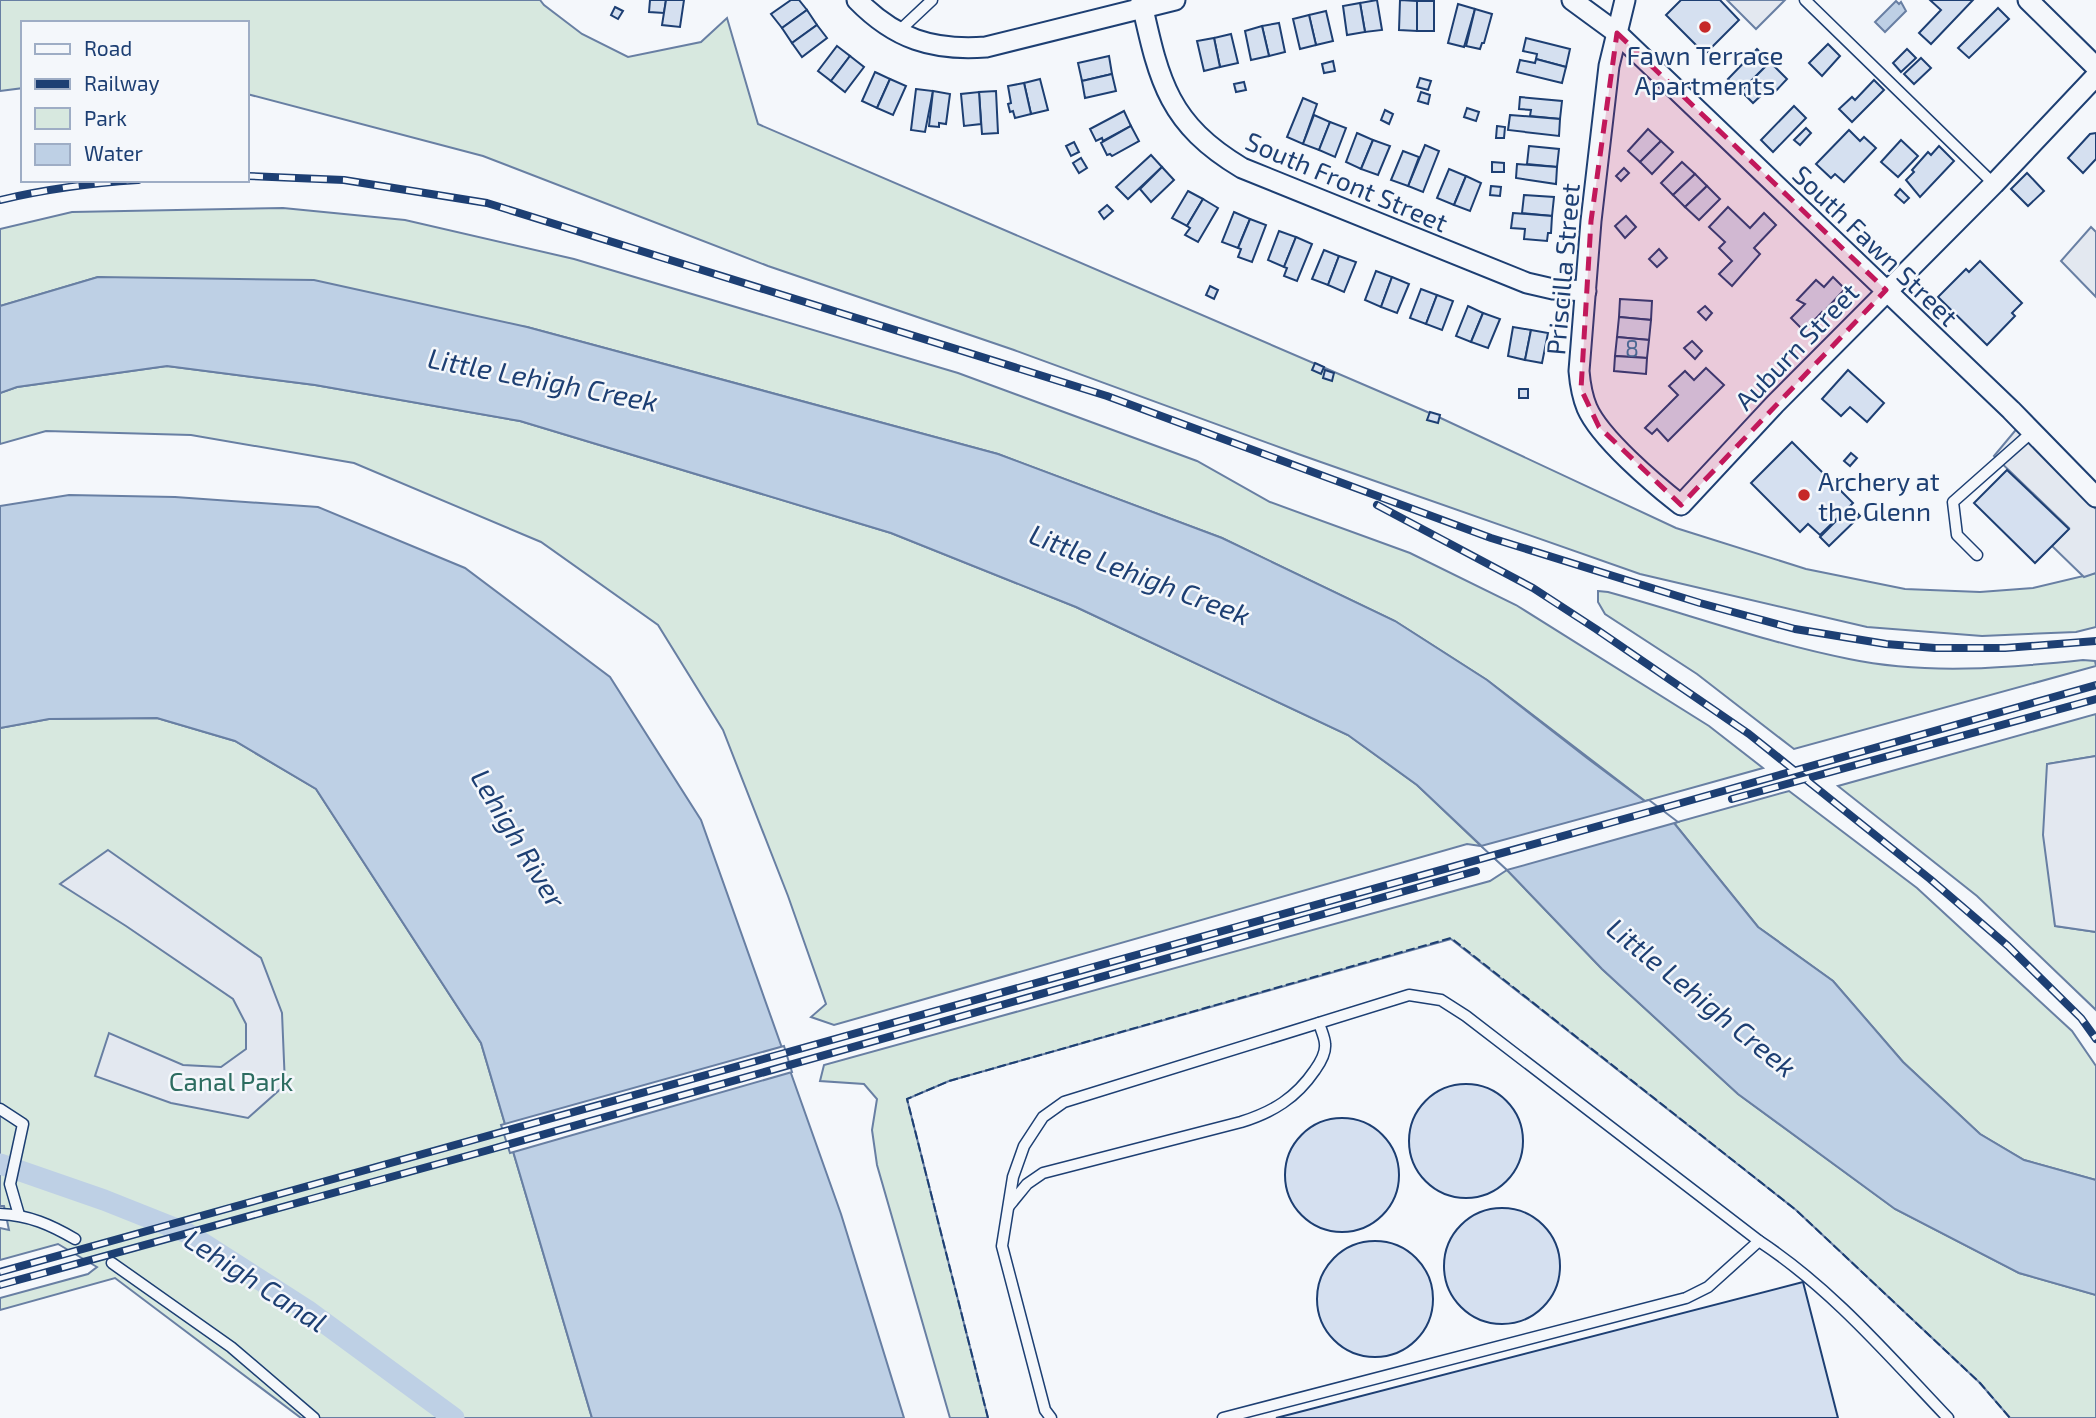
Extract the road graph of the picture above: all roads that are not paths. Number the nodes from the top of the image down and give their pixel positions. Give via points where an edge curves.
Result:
1 (857, 0) edge
2 (932, 0) edge
3 (1175, 0) edge
4 (1572, 0) edge
5 (1625, 0) edge
6 (1805, 0) edge
7 (2028, 0) edge
8 (1142, 4) edge
9 (898, 32) junction
10 (1617, 33) junction
11 (2096, 68) edge
12 (2096, 76) edge
13 (1994, 184) junction
14 (1886, 290) junction
15 (1586, 291) junction
16 (2032, 432) junction
17 (2096, 497) edge
18 (1681, 505) joint
19 (1977, 555) dead end
20 (1319, 1023) junction
21 (0, 1109) edge
22 (1007, 1209) junction
23 (0, 1214) edge
24 (19, 1214) junction
25 (75, 1239) dead end
26 (1759, 1241) junction
27 (112, 1262) dead end
28 (314, 1418) edge
29 (1051, 1418) edge
30 (1223, 1418) edge
31 (1948, 1418) edge

1 - 9 street
2 - 9 lane
3 - 8 street
4 - 10 street, South Fawn Street
5 - 10 street, Priscilla Street
6 - 13 lane
7 - 11 street
8 - 9 street via 986,47 938,46
8 - 15 street, South Front Street via 1156,66 1175,109 1218,154 1242,168 1527,283
10 - 14 street, South Fawn Street
10 - 15 street, Priscilla Street
12 - 13 street, Auburn Street
13 - 14 street, Auburn Street
14 - 16 street, South Fawn Street
14 - 18 street, Auburn Street
15 - 18 street, Priscilla Street via 1579,371 1587,409 1653,483
16 - 17 street, South Fawn Street
16 - 19 lane via 1953,502 1957,535
20 - 22 lane via 1064,1102 1043,1117 1024,1146
20 - 22 lane via 1326,1045 1321,1061 1306,1084 1266,1114 1043,1173 1027,1184
20 - 26 lane via 1409,995 1441,1000
21 - 24 lane via 23,1124 10,1184
22 - 29 lane via 1002,1246 1045,1410
23 - 24 lane
24 - 25 lane
26 - 30 lane via 1708,1287 1686,1298
26 - 31 lane via 1828,1292
27 - 28 lane via 231,1347

